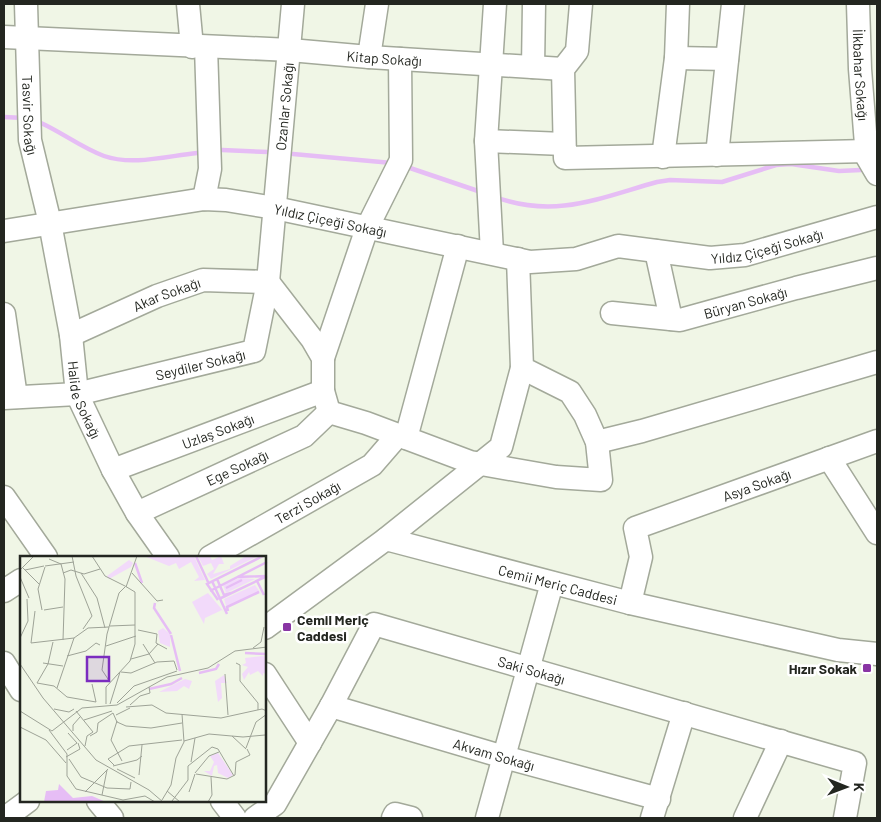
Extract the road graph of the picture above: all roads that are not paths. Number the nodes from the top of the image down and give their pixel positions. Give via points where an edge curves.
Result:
1 (26, 4) edge
2 (188, 4) edge
3 (293, 4) edge
4 (376, 4) edge
5 (495, 4) edge
6 (534, 4) edge
7 (581, 4) edge
8 (678, 4) edge
9 (733, 4) edge
10 (858, 4) edge
11 (4, 37) edge
12 (28, 38) junction
13 (199, 47) junction
14 (290, 50) junction
15 (369, 57) junction
16 (676, 58) junction
17 (400, 59) junction
18 (727, 59) junction
19 (492, 65) junction
20 (533, 68) junction
21 (563, 69) junction
22 (486, 140) junction
23 (564, 151) junction
24 (867, 151) junction
25 (717, 155) junction
26 (663, 157) junction
27 (877, 174) edge
28 (204, 199) junction
29 (275, 208) junction
30 (877, 218) edge
31 (50, 224) junction
32 (367, 228) junction
33 (4, 231) edge
34 (458, 246) junction
35 (656, 251) junction
36 (492, 254) junction
37 (518, 259) junction
38 (877, 268) edge
39 (268, 282) junction
40 (612, 313) dead end
41 (4, 314) edge
42 (671, 319) junction
43 (71, 335) junction
44 (323, 358) junction
45 (877, 362) edge
46 (522, 368) junction
47 (323, 391) junction
48 (77, 394) junction
49 (10, 398) edge
50 (329, 412) junction
51 (402, 436) junction
52 (877, 441) edge
53 (597, 442) junction
54 (829, 458) junction
55 (480, 464) junction
56 (113, 470) junction
57 (4, 497) edge
58 (137, 513) junction
59 (877, 533) edge
60 (386, 539) junction
61 (45, 556) edge
62 (167, 556) edge
63 (212, 556) edge
64 (20, 581) edge
65 (552, 583) junction
66 (4, 591) edge
67 (630, 603) junction
68 (266, 627) edge
69 (877, 654) edge
70 (4, 663) edge
71 (528, 669) junction
72 (266, 676) edge
73 (20, 688) edge
74 (331, 706) junction
75 (684, 713) junction
76 (781, 741) junction
77 (310, 743) junction
78 (504, 757) junction
79 (27, 802) edge
80 (99, 802) edge
81 (223, 802) edge
82 (656, 809) edge
83 (282, 811) edge
84 (4, 818) edge
85 (112, 818) edge
86 (235, 818) edge
87 (255, 818) edge
88 (393, 818) edge
89 (411, 818) edge
90 (487, 818) edge
91 (744, 818) edge
92 (845, 818) edge

1 - 12 street, Tasvir Sokağı
2 - 13 street
3 - 14 street, Ozanlar Sokağı
4 - 15 street
5 - 19 street
6 - 20 street
7 - 21 street via 576,51
8 - 16 street
9 - 18 street
10 - 24 street, İlkbahar Sokağı
11 - 12 street, Kitap Sokağı
12 - 13 street, Kitap Sokağı
12 - 31 street, Tasvir Sokağı via 30,140
13 - 14 street, Kitap Sokağı
13 - 28 street via 210,169
14 - 15 street, Kitap Sokağı
14 - 29 street, Ozanlar Sokağı
15 - 17 street, Kitap Sokağı
16 - 18 street
16 - 26 street
17 - 19 street, Kitap Sokağı
17 - 32 street via 401,160
18 - 25 street
19 - 20 street, Kitap Sokağı
19 - 22 street
20 - 21 street, Kitap Sokağı
21 - 23 street
22 - 23 street
22 - 36 street
23 - 26 street
24 - 25 street
24 - 27 street, İlkbahar Sokağı
25 - 26 street
28 - 29 street, Yıldız Çiçeği Sokağı
28 - 31 street, Yıldız Çiçeği Sokağı
29 - 32 street, Yıldız Çiçeği Sokağı
29 - 39 street, Seydiler Sokağı
30 - 35 street, Yıldız Çiçeği Sokağı via 745,255 710,258
31 - 33 street, Yıldız Çiçeği Sokağı
31 - 43 street, Halide Sokağı
32 - 34 street, Yıldız Çiçeği Sokağı
32 - 44 street
34 - 36 street, Yıldız Çiçeği Sokağı
34 - 51 street
35 - 37 street, Yıldız Çiçeği Sokağı via 618,246 576,260 530,262
35 - 42 street
36 - 37 street, Yıldız Çiçeği Sokağı
37 - 46 street
38 - 42 street, Büryan Sokağı via 680,320
39 - 43 street, Akar Sokağı via 203,280 157,296
39 - 44 street
39 - 48 street, Seydiler Sokağı via 254,351
40 - 42 street, Büryan Sokağı
41 - 49 street
43 - 48 street, Halide Sokağı
44 - 47 street
45 - 53 street
46 - 53 street via 570,392
46 - 55 street via 501,447
47 - 50 street
47 - 56 street, Uzlaş Sokağı
48 - 49 street, Seydiler Sokağı
48 - 56 street, Halide Sokağı
50 - 51 street
50 - 58 street, Ege Sokağı via 304,436
51 - 55 street
51 - 63 street, Terzi Sokağı via 372,464
52 - 54 street, Asya Sokağı
53 - 55 street via 601,480 556,477
54 - 59 street
54 - 67 street, Asya Sokağı via 635,528 641,557
55 - 60 street
56 - 58 street, Halide Sokağı
57 - 61 street
58 - 62 street, Halide Sokağı
60 - 65 street, Cemii Meriç Caddesi
60 - 68 street
64 - 66 street
65 - 67 street, Cemii Meriç Caddesi
65 - 71 street
67 - 69 street, Cemii Meriç Caddesi via 838,650
70 - 73 street
71 - 74 street, Saki Sokağı via 374,624
71 - 75 street, Saki Sokağı
71 - 78 street
72 - 77 street
74 - 77 street, Saki Sokağı
74 - 78 street, Akvam Sokağı
75 - 76 street, Saki Sokağı
75 - 82 street
76 - 91 street
76 - 92 street, Saki Sokağı via 855,763
77 - 83 street, Saki Sokağı
78 - 82 street, Akvam Sokağı
78 - 90 street
79 - 84 street
80 - 85 street
81 - 86 street
83 - 87 street, Saki Sokağı
88 - 89 street via 395,814

